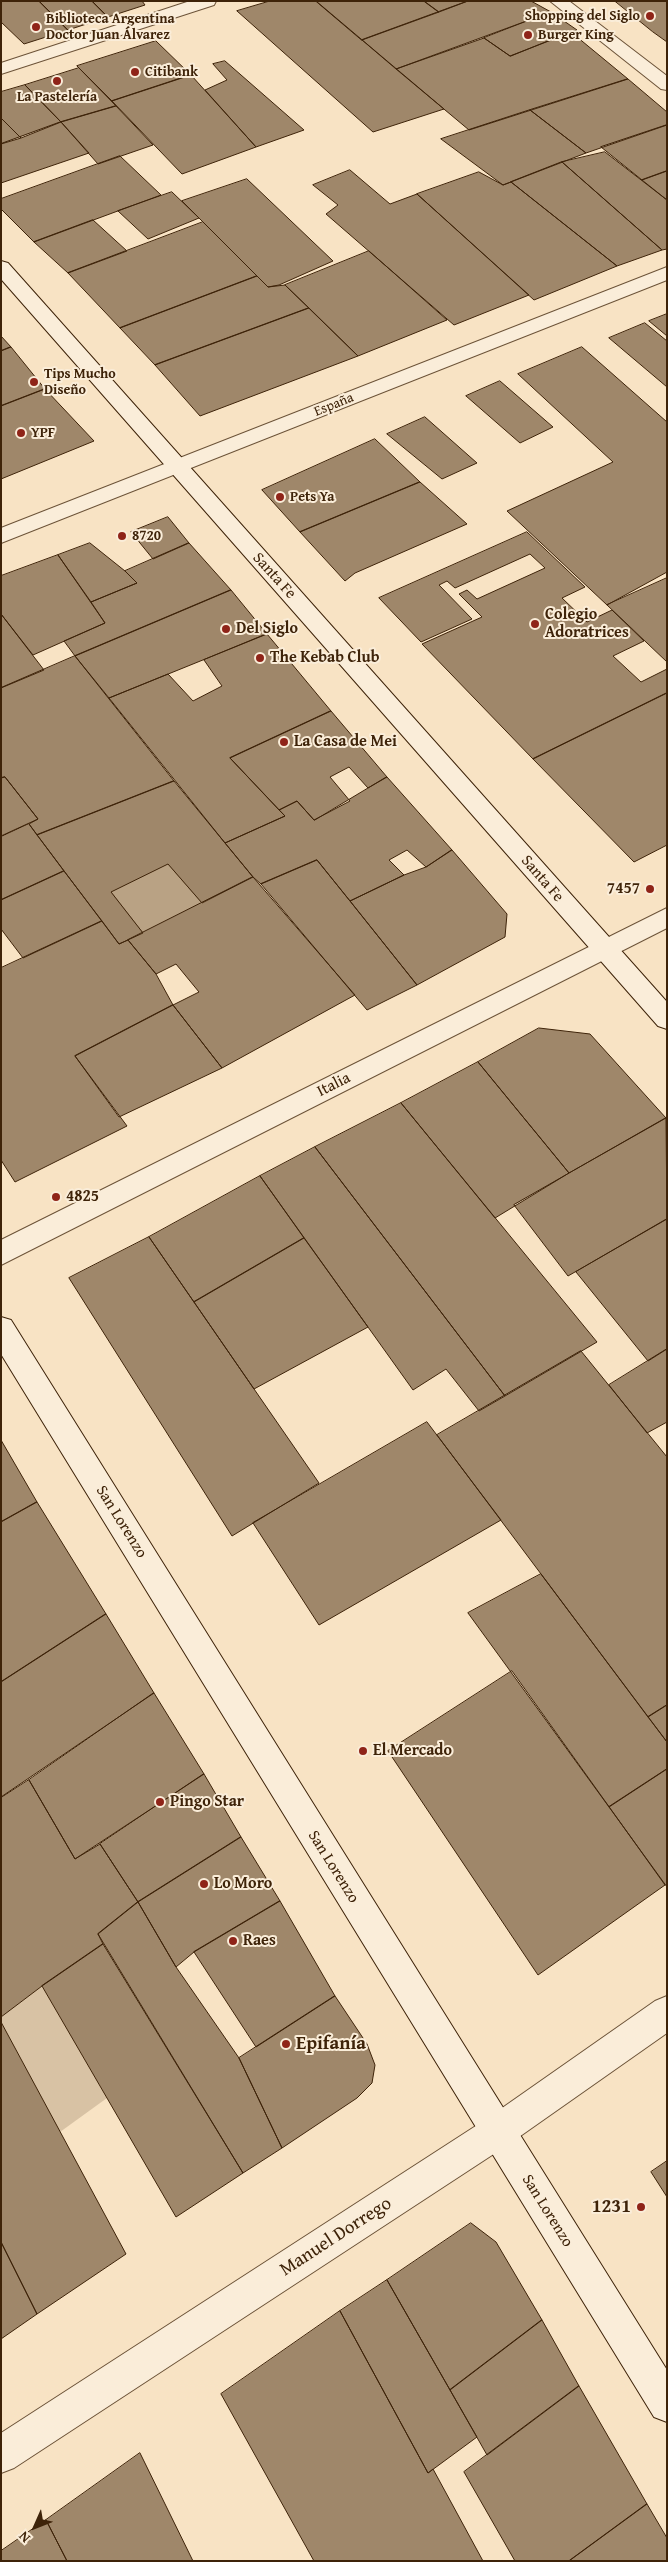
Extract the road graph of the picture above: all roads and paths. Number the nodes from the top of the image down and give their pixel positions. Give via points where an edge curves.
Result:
1 (208, 1) edge
2 (558, 1) edge
3 (1, 69) edge
4 (667, 85) edge
5 (1, 267) edge
6 (667, 273) edge
7 (178, 466) junction
8 (1, 536) edge
9 (667, 917) edge
10 (604, 949) junction
11 (667, 1019) edge
12 (1, 1253) edge
13 (1, 1329) edge
14 (667, 2013) edge
15 (497, 2132) junction
16 (667, 2404) edge
17 (1, 2454) edge

1 - 3 street
2 - 4 street
5 - 7 street, Santa Fe
6 - 7 street, España
7 - 8 street, España
7 - 10 street, Santa Fe
9 - 10 street, Italia
10 - 11 street, Santa Fe
10 - 12 street, Italia
13 - 15 street, San Lorenzo
14 - 15 street, Manuel Dorrego
15 - 16 street, San Lorenzo
15 - 17 street, Manuel Dorrego

